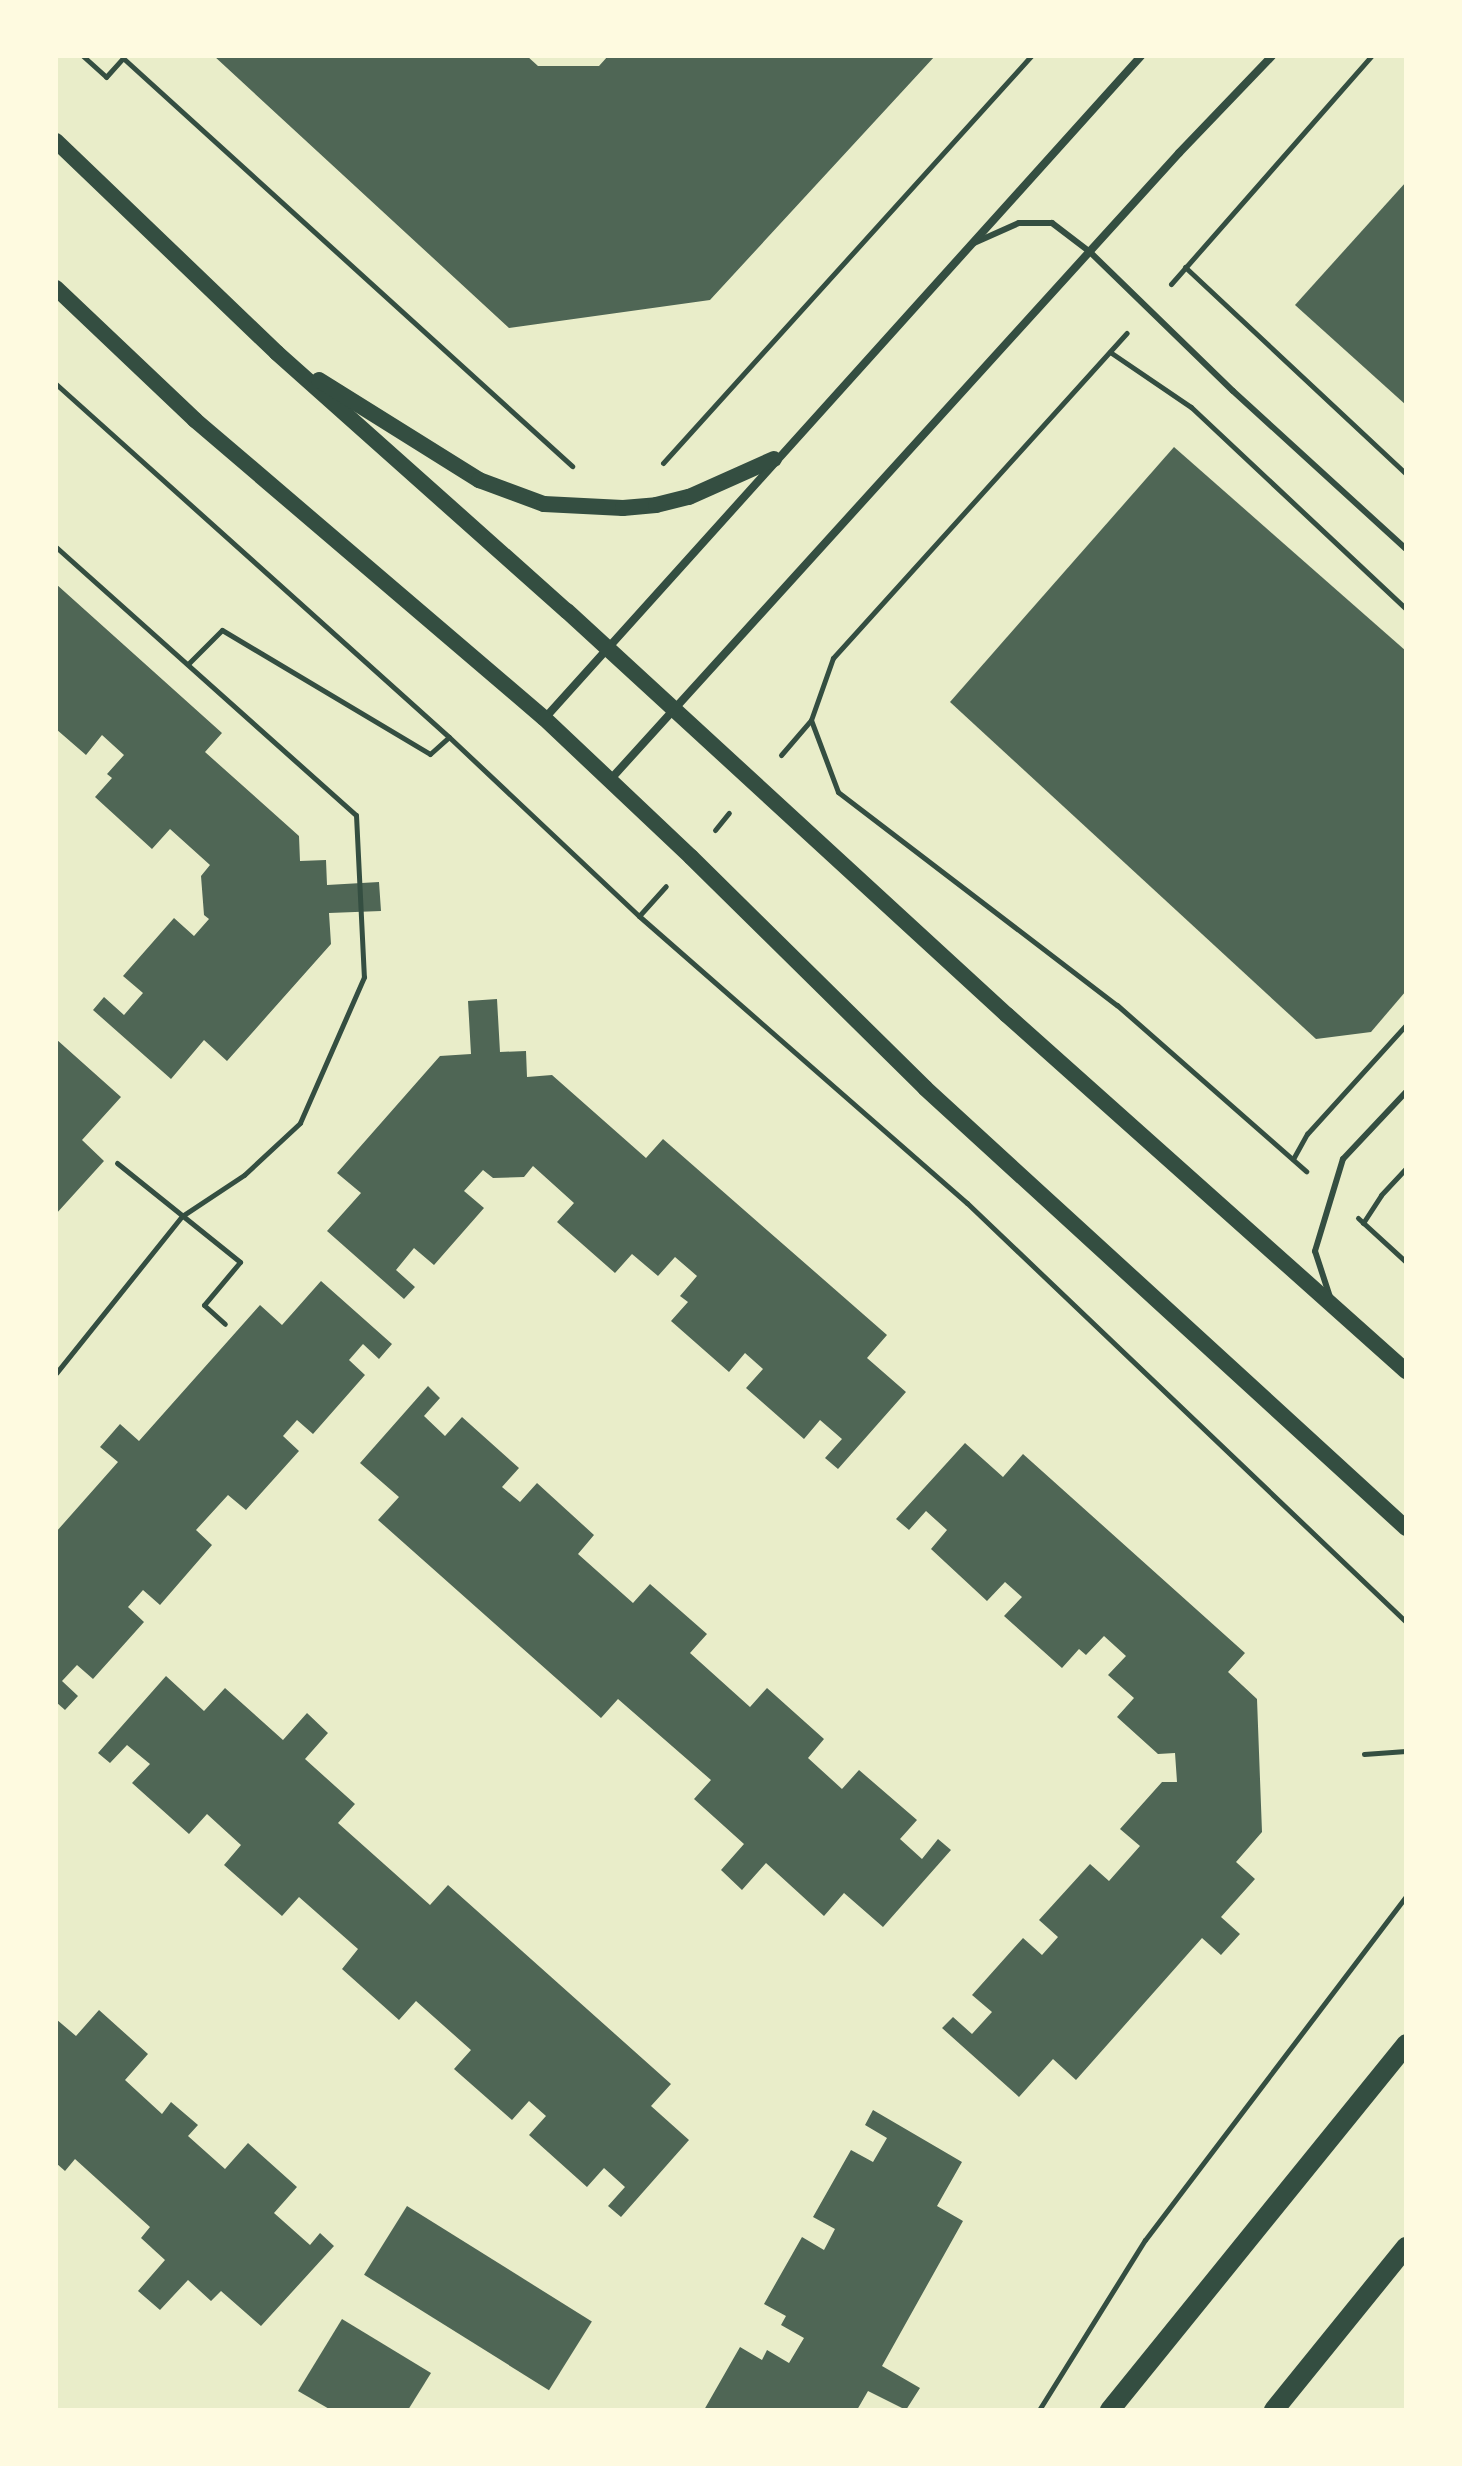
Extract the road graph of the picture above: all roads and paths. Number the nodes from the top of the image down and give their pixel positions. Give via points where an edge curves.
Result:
1 (83, 56) edge
2 (1031, 56) edge
3 (1141, 56) edge
4 (1272, 56) edge
5 (1371, 56) edge
6 (56, 141) edge
7 (967, 246) junction
8 (1090, 252) junction
9 (1185, 267) junction
10 (56, 288) edge
11 (1148, 309) junction
12 (1110, 352) junction
13 (277, 353) junction
14 (56, 384) edge
15 (774, 459) junction
16 (659, 467) dead end
17 (584, 468) dead end
18 (1406, 474) edge
19 (56, 547) edge
20 (1406, 549) edge
21 (1406, 609) edge
22 (607, 648) junction
23 (188, 664) junction
24 (673, 708) junction
25 (544, 718) junction
26 (811, 720) junction
27 (449, 737) junction
28 (609, 781) junction
29 (754, 785) junction
30 (691, 857) junction
31 (639, 916) junction
32 (1406, 1025) edge
33 (1406, 1092) edge
34 (1293, 1159) junction
35 (117, 1163) dead end
36 (1406, 1168) edge
37 (1331, 1194) junction
38 (182, 1216) junction
39 (1363, 1223) junction
40 (1406, 1262) edge
41 (1332, 1303) junction
42 (225, 1324) dead end
43 (1406, 1371) edge
44 (56, 1373) edge
45 (1406, 1528) edge
46 (1406, 1622) edge
47 (1406, 1751) edge
48 (1364, 1754) dead end
49 (1406, 1896) edge
50 (1406, 2044) edge
51 (1406, 2247) edge
52 (1039, 2410) edge
53 (1110, 2410) edge
54 (1274, 2410) edge

1 - 17 path via 106,77 123,58 571,466
2 - 16 path
3 - 7 street
4 - 8 street
5 - 9 path
6 - 13 main road
7 - 8 lane via 1019,223 1052,223
7 - 15 street
8 - 11 lane
8 - 24 street
9 - 11 path
9 - 18 path
10 - 25 main road via 195,420
11 - 12 path
11 - 20 lane
12 - 21 path via 1191,407
12 - 26 path via 833,658
13 - 15 main road via 479,480 544,504 656,505 689,497
13 - 22 main road
14 - 27 path
15 - 22 street
19 - 23 path
22 - 24 main road
22 - 25 street
23 - 27 path via 222,630 430,754
23 - 38 path via 356,815 364,977 300,1123 244,1175
24 - 28 street
24 - 29 main road
25 - 28 main road
26 - 29 path
26 - 34 path via 838,792 1117,1005
27 - 31 path
28 - 30 main road
29 - 30 path
29 - 41 main road
30 - 31 path
30 - 45 main road via 925,1088
31 - 46 path via 967,1203
32 - 34 path via 1307,1134
33 - 37 lane via 1343,1159
34 - 37 path
35 - 38 path
36 - 39 path
37 - 39 path
37 - 41 lane via 1315,1251
38 - 42 path via 240,1262 204,1305
38 - 44 path
39 - 40 path
41 - 43 main road
47 - 48 path
49 - 52 path via 1145,2240
50 - 53 main road
51 - 54 main road

